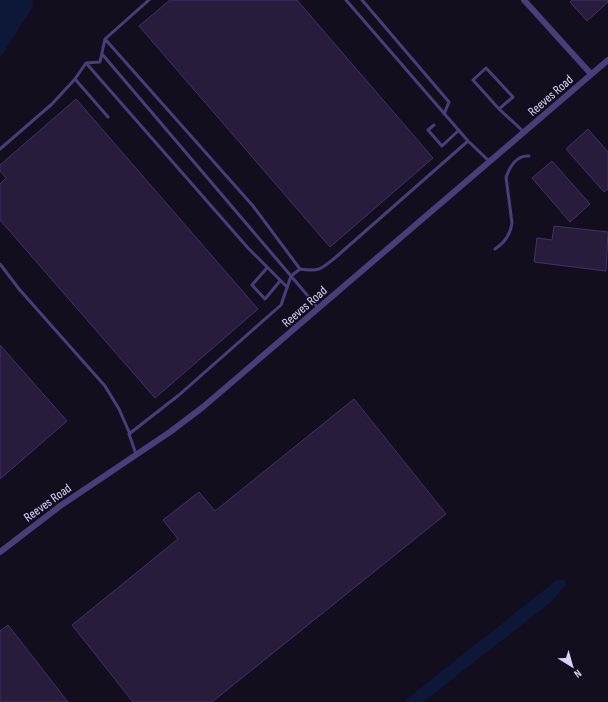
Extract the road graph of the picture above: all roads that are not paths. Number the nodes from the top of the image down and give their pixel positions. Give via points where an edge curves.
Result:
1 (149, 0) edge
2 (346, 0) edge
3 (362, 0) edge
4 (524, 0) edge
5 (105, 39) junction
6 (102, 54) junction
7 (608, 60) edge
8 (86, 63) junction
9 (591, 74) junction
10 (75, 79) junction
11 (499, 109) junction
12 (444, 114) junction
13 (108, 117) dead end
14 (434, 125) dead end
15 (459, 130) junction
16 (524, 132) junction
17 (468, 140) junction
18 (0, 149) edge
19 (529, 156) dead end
20 (489, 161) junction
21 (494, 249) dead end
22 (0, 264) edge
23 (267, 268) junction
24 (300, 269) junction
25 (291, 276) junction
26 (280, 281) junction
27 (287, 287) junction
28 (318, 308) junction
29 (130, 434) junction
30 (136, 454) junction
31 (0, 552) edge

1 - 5 lane
2 - 12 lane
3 - 12 lane via 449,102
4 - 9 street
5 - 6 lane
5 - 24 lane via 253,206
6 - 8 lane via 100,62
6 - 25 lane
7 - 9 street, Reeves Road
8 - 10 lane
8 - 23 lane
9 - 16 street, Reeves Road
10 - 13 lane
10 - 18 lane via 52,104
11 - 11 lane via 473,80 486,68 513,97
11 - 16 lane
12 - 15 lane
14 - 15 lane via 428,130 442,146
15 - 17 lane
16 - 20 street, Reeves Road
17 - 20 lane
17 - 24 lane via 320,270
19 - 21 lane via 523,155 518,158 506,177 511,230 505,242
20 - 28 street, Reeves Road
22 - 29 lane via 24,295 105,386
23 - 26 lane
23 - 26 lane via 252,285 265,299
24 - 25 lane
25 - 27 lane
25 - 28 lane
26 - 27 lane
27 - 29 lane via 281,305 179,395
28 - 30 street, Reeves Road via 203,407
29 - 30 lane
30 - 31 street, Reeves Road

